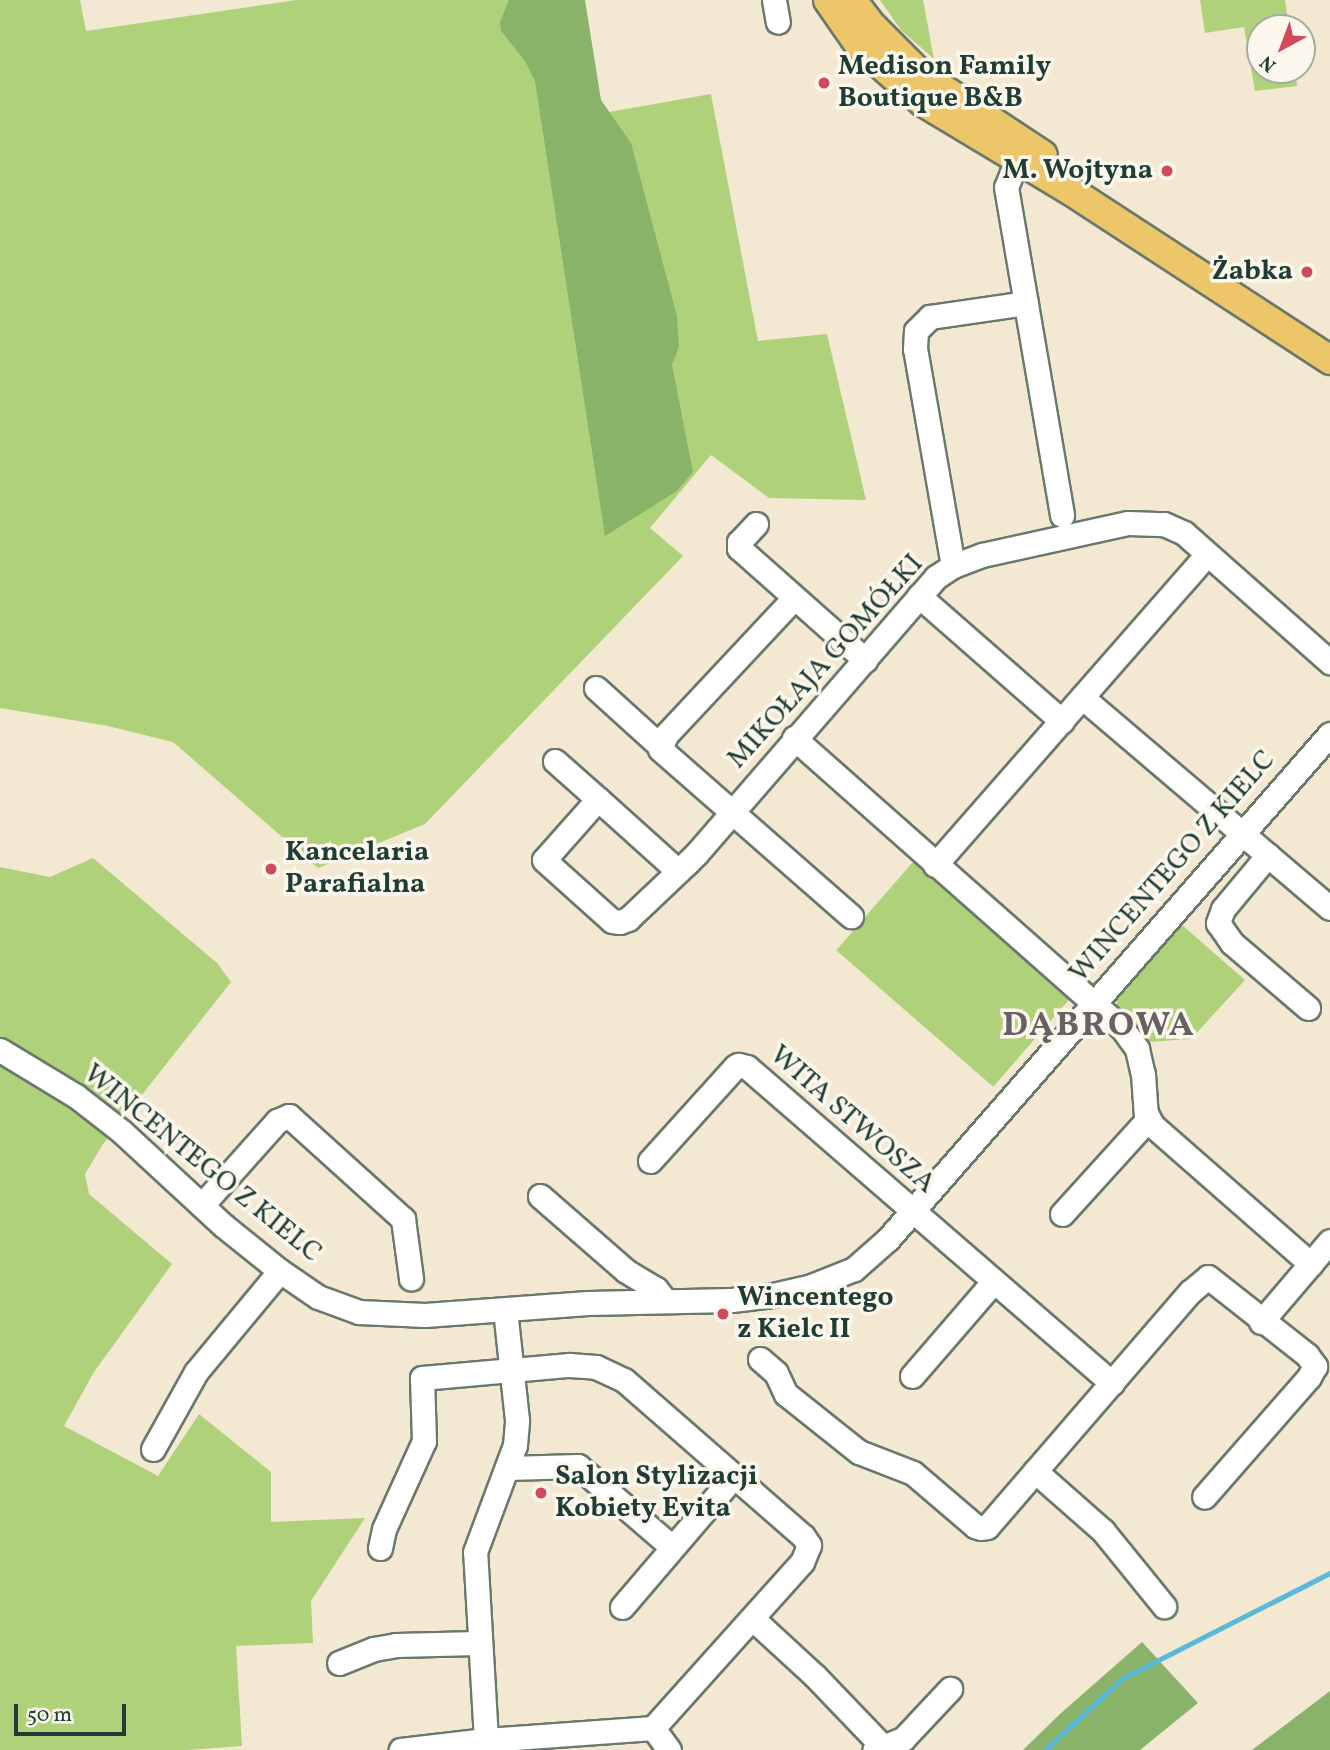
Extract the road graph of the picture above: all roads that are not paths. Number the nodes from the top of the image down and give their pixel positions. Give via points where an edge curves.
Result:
1 (828, 0) edge
2 (852, 0) edge
3 (1017, 159) junction
4 (1026, 303) junction
5 (1330, 342) edge
6 (1330, 360) edge
7 (1062, 515) dead end
8 (756, 524) dead end
9 (1207, 554) junction
10 (953, 566) junction
11 (919, 596) junction
12 (794, 598) junction
13 (865, 660) junction
14 (1330, 662) edge
15 (596, 688) dead end
16 (1083, 698) junction
17 (1062, 721) junction
18 (1330, 734) edge
19 (794, 738) junction
20 (660, 746) junction
21 (555, 761) dead end
22 (598, 799) junction
23 (732, 813) junction
24 (1243, 834) junction
25 (1268, 855) junction
26 (935, 865) junction
27 (678, 871) junction
28 (1330, 908) edge
29 (852, 916) dead end
30 (1093, 1003) junction
31 (1308, 1008) dead end
32 (0, 1050) edge
33 (1148, 1119) junction
34 (650, 1161) dead end
35 (540, 1196) dead end
36 (202, 1205) junction
37 (912, 1210) junction
38 (1062, 1214) dead end
39 (1330, 1241) edge
40 (1311, 1264) junction
41 (280, 1271) junction
42 (411, 1278) dead end
43 (993, 1281) junction
44 (664, 1300) junction
45 (505, 1311) junction
46 (1261, 1322) junction
47 (760, 1359) dead end
48 (511, 1368) junction
49 (1322, 1370) edge
50 (912, 1376) dead end
51 (1112, 1383) junction
52 (153, 1450) dead end
53 (508, 1468) junction
54 (1035, 1471) junction
55 (734, 1476) junction
56 (1204, 1497) dead end
57 (673, 1547) junction
58 (380, 1548) dead end
59 (1164, 1606) dead end
60 (622, 1607) dead end
61 (753, 1619) junction
62 (478, 1643) junction
63 (339, 1663) dead end
64 (950, 1689) dead end
65 (653, 1728) junction
66 (486, 1740) junction
67 (611, 1742) edge
68 (397, 1749) edge
69 (878, 1749) edge
70 (669, 1750) edge

1 - 3 main road via 860,46 898,82 956,124
2 - 5 main road via 920,74
3 - 4 street via 1006,187
3 - 6 main road
4 - 7 street
4 - 10 street via 930,317 916,331 915,349
8 - 12 street via 739,548
9 - 10 street, MIKOŁAJA GOMÓŁKI via 1177,529 1141,522 995,551
9 - 14 street, MIKOŁAJA GOMÓŁKI
9 - 16 street
10 - 11 street, MIKOŁAJA GOMÓŁKI
11 - 13 street, MIKOŁAJA GOMÓŁKI
11 - 17 street
12 - 13 street
12 - 20 street
13 - 19 street, MIKOŁAJA GOMÓŁKI
15 - 20 street
16 - 17 street
16 - 24 street
17 - 26 street
18 - 24 street, WINCENTEGO Z KIELC
19 - 23 street, MIKOŁAJA GOMÓŁKI
19 - 26 street
20 - 23 street via 662,753
21 - 22 street
22 - 27 street
22 - 27 street, MIKOŁAJA GOMÓŁKI via 544,860 612,921 620,922
23 - 27 street, MIKOŁAJA GOMÓŁKI
23 - 29 street
24 - 25 street
24 - 30 street, WINCENTEGO Z KIELC
25 - 28 street
25 - 31 street via 1223,909 1218,923 1232,943
26 - 30 street
30 - 33 street via 1122,1028 1137,1049
30 - 37 street, WINCENTEGO Z KIELC
32 - 36 street, WINCENTEGO Z KIELC via 76,1096
33 - 38 street
33 - 40 street
34 - 37 street, WITA STWOSZA via 731,1071 742,1065
35 - 44 street
36 - 41 street, WINCENTEGO Z KIELC
36 - 42 street via 277,1121 289,1116 403,1219
37 - 43 street, WITA STWOSZA
37 - 44 street, WINCENTEGO Z KIELC via 854,1269 809,1287 751,1298
39 - 40 street
40 - 46 street
41 - 45 street, WINCENTEGO Z KIELC via 318,1297 359,1312 410,1316
41 - 52 street via 196,1372
43 - 50 street
43 - 51 street, WITA STWOSZA
44 - 45 street, WINCENTEGO Z KIELC
45 - 48 street
46 - 49 street
46 - 51 street via 1218,1283 1204,1278
47 - 54 street via 775,1373 786,1394 859,1452 913,1473 975,1526 987,1527
48 - 53 street via 517,1420
48 - 55 street via 582,1365 617,1375
48 - 58 street via 422,1378 424,1441 384,1528
49 - 56 street via 1309,1377
51 - 54 street
53 - 57 street via 578,1466
53 - 62 street via 475,1552
54 - 59 street via 1102,1531
55 - 57 street
55 - 61 street via 803,1536 809,1550
57 - 60 street
61 - 65 street
61 - 69 street via 815,1675
62 - 63 street via 396,1645
62 - 66 street
64 - 69 street via 903,1739
65 - 67 street
65 - 70 street
66 - 67 street
66 - 68 street

